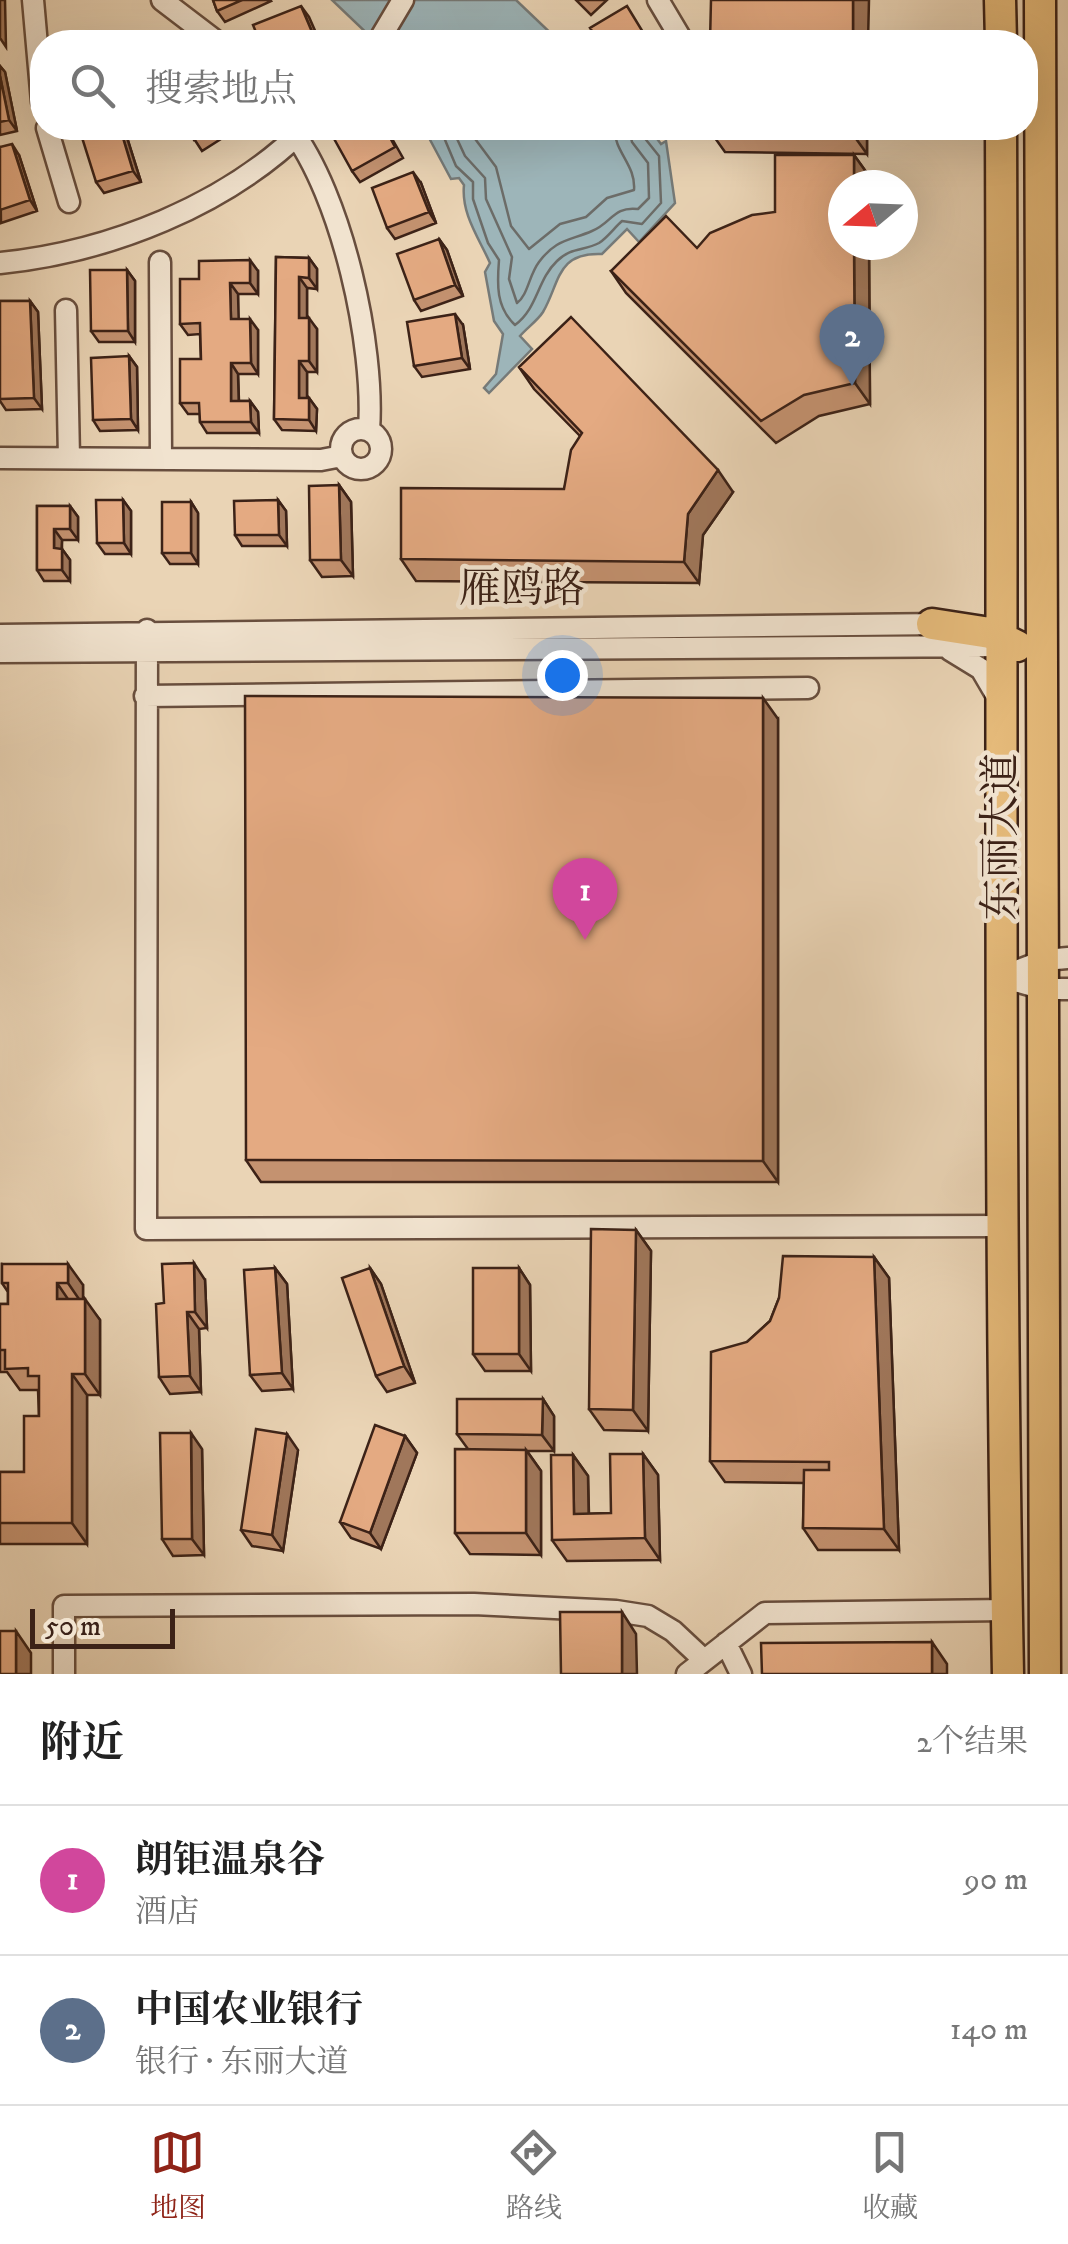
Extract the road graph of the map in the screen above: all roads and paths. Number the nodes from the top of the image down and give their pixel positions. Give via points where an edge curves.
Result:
1 (34, 0) edge
2 (162, 0) edge
3 (403, 0) edge
4 (658, 0) edge
5 (1000, 0) edge
6 (1040, 0) edge
7 (36, 30) edge
8 (201, 30) edge
9 (385, 30) edge
10 (675, 30) edge
11 (1001, 30) edge
12 (1038, 64) edge
13 (51, 140) edge
14 (285, 140) edge
15 (301, 140) edge
16 (1001, 140) edge
17 (1036, 140) edge
18 (69, 202) dead end
19 (160, 262) dead end
20 (0, 263) edge
21 (66, 310) dead end
22 (369, 430) junction
23 (342, 456) junction
24 (0, 458) edge
25 (69, 458) junction
26 (161, 459) junction
27 (0, 635) edge
28 (932, 635) junction
29 (1020, 637) junction
30 (147, 639) junction
31 (0, 652) edge
32 (808, 688) dead end
33 (145, 696) junction
34 (1004, 720) junction
35 (1056, 974) edge
36 (1000, 977) junction
37 (1004, 1226) junction
38 (1006, 1610) junction
39 (726, 1643) junction
40 (704, 1660) junction
41 (64, 1674) edge
42 (686, 1674) edge
43 (741, 1674) edge
44 (1008, 1674) edge
45 (1045, 1674) edge

1 - 7 street
2 - 8 street
3 - 9 street
4 - 10 street
5 - 11 highway
6 - 12 highway, 东丽大道
13 - 18 street
14 - 20 street via 238,181 166,219 64,253
15 - 22 street via 352,278 372,396
16 - 29 highway, 东丽大道
17 - 29 highway, 东丽大道
19 - 26 street
21 - 25 street
22 - 23 street via 347,434
22 - 23 street via 381,442 372,466 352,467
23 - 26 street
24 - 25 street
25 - 26 street
27 - 30 street, 雁鸥路
28 - 29 highway
28 - 30 street, 雁鸥路
28 - 34 street via 980,669
29 - 34 highway, 东丽大道
29 - 35 highway, 东丽大道 via 1044,719
30 - 31 street, 雁鸥路
30 - 33 street
32 - 33 street
33 - 37 street via 146,1229
34 - 36 highway, 东丽大道
35 - 36 street
35 - 45 highway, 东丽大道
36 - 37 highway, 东丽大道
37 - 38 highway, 东丽大道
38 - 39 street via 765,1613
38 - 44 highway, 东丽大道
39 - 40 street
39 - 43 street
40 - 41 street via 648,1616 616,1612 474,1604 64,1606
40 - 42 street

